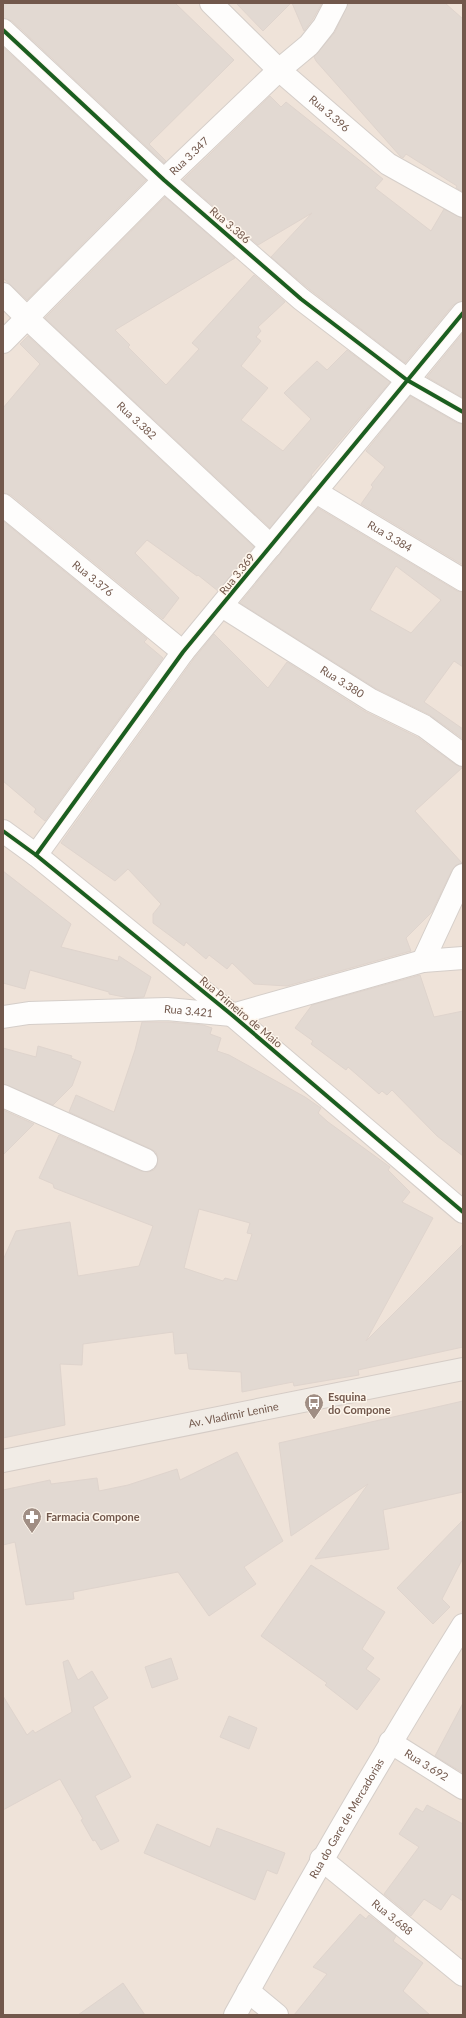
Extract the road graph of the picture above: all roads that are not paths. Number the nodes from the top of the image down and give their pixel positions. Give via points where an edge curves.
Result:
1 (211, 3) edge
2 (336, 3) edge
3 (3, 30) edge
4 (279, 70) junction
5 (164, 180) junction
6 (463, 206) edge
7 (3, 294) edge
8 (463, 313) edge
9 (27, 318) junction
10 (3, 342) edge
11 (407, 380) junction
12 (463, 412) edge
13 (316, 492) junction
14 (3, 505) edge
15 (271, 546) junction
16 (463, 580) edge
17 (222, 606) junction
18 (183, 652) junction
19 (463, 755) edge
20 (3, 831) edge
21 (36, 855) junction
22 (463, 875) edge
23 (463, 958) edge
24 (423, 961) junction
25 (232, 1014) junction
26 (3, 1017) edge
27 (3, 1096) edge
28 (146, 1160) dead end
29 (463, 1212) edge
30 (463, 1369) edge
31 (3, 1461) edge
32 (463, 1625) edge
33 (390, 1742) junction
34 (463, 1788) edge
35 (321, 1859) junction
36 (463, 1975) edge
37 (248, 1991) junction
38 (235, 2015) edge
39 (278, 2015) edge

1 - 4 street, Rua 3.396
2 - 4 street, Rua 3.347 via 324,26 309,45
3 - 5 street, Rua 3.386
4 - 5 street, Rua 3.347
4 - 6 street, Rua 3.396 via 388,164
5 - 9 street, Rua 3.347
5 - 11 street, Rua 3.386 via 301,299
7 - 9 street, Rua 3.382
8 - 11 street, Rua 3.369
9 - 10 street, Rua 3.347
9 - 15 street, Rua 3.382
11 - 12 street, Rua 3.386
11 - 13 street, Rua 3.369
13 - 15 street, Rua 3.369
13 - 16 street, Rua 3.384
14 - 18 street, Rua 3.376
15 - 17 street, Rua 3.369
17 - 18 street, Rua 3.369
17 - 19 street, Rua 3.380 via 371,700 424,726
18 - 21 street, Rua 3.369
20 - 21 street, Rua Primeiro de Maio
21 - 25 street, Rua Primeiro de Maio
22 - 24 street
23 - 24 street, Rua 3.421
24 - 25 street, Rua 3.421
25 - 26 street, Rua 3.421 via 167,1009 29,1013
25 - 29 street, Rua Primeiro de Maio
27 - 28 street
30 - 31 main road, Av. Vladimir Lenine
32 - 33 street, Rua do Gare de Mercadorias
33 - 34 street, Rua 3.692
33 - 35 street, Rua do Gare de Mercadorias
35 - 36 street, Rua 3.688
35 - 37 street, Rua do Gare de Mercadorias
37 - 38 street, Rua do Gare de Mercadorias
37 - 39 street

